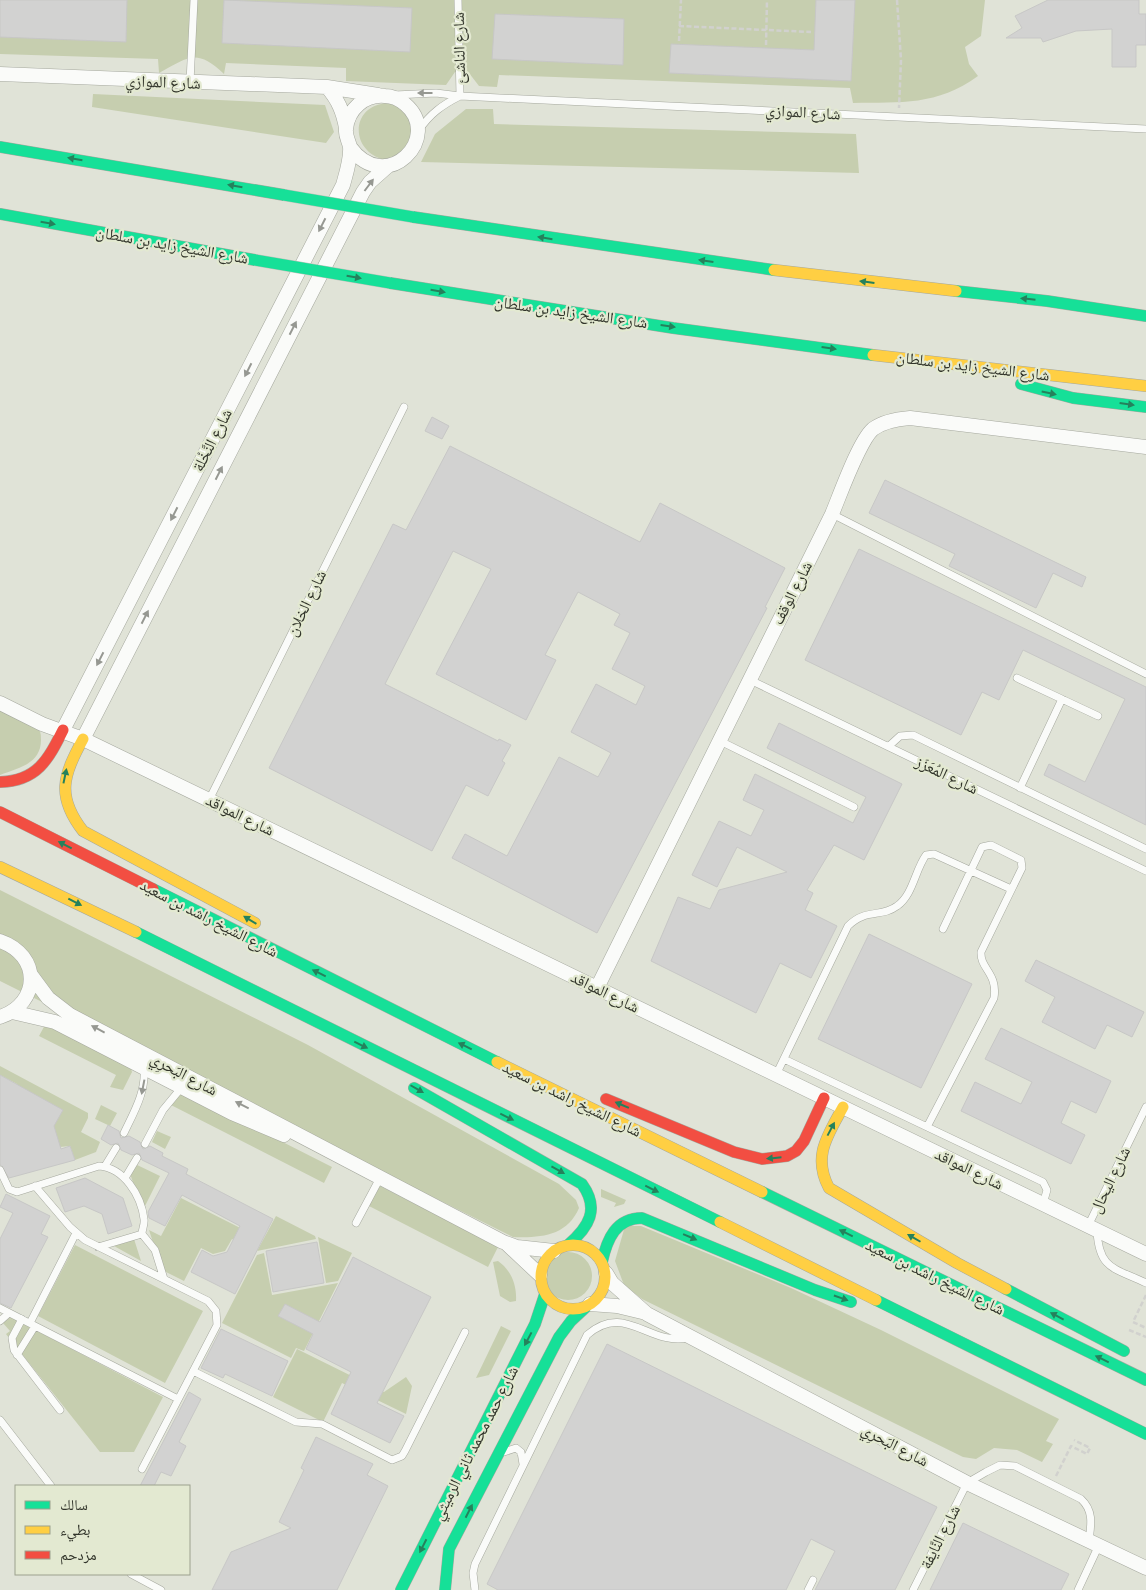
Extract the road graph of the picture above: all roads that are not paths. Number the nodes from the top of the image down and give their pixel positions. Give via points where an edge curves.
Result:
1 (194, 0) edge
2 (458, 0) edge
3 (0, 74) edge
4 (190, 83) junction
5 (327, 86) junction
6 (383, 96) junction
7 (460, 96) junction
8 (346, 129) junction
9 (1146, 129) edge
10 (418, 131) junction
11 (0, 146) edge
12 (350, 147) junction
13 (388, 166) junction
14 (0, 214) edge
15 (1047, 301) junction
16 (1136, 303) dead end
17 (1146, 316) edge
18 (988, 369) junction
19 (1146, 386) edge
20 (404, 407) dead end
21 (1146, 407) edge
22 (1146, 447) edge
23 (832, 514) junction
24 (1146, 674) edge
25 (1017, 678) dead end
26 (748, 679) junction
27 (0, 695) edge
28 (1062, 699) junction
29 (0, 703) edge
30 (1098, 716) dead end
31 (63, 730) junction
32 (83, 739) junction
33 (718, 740) junction
34 (889, 746) junction
35 (0, 782) edge
36 (1020, 788) junction
37 (208, 800) junction
38 (854, 807) dead end
39 (0, 812) edge
40 (1146, 849) edge
41 (0, 867) edge
42 (970, 870) junction
43 (1146, 871) edge
44 (1011, 889) junction
45 (943, 929) dead end
46 (0, 941) edge
47 (282, 955) junction
48 (31, 975) junction
49 (224, 977) junction
50 (597, 988) junction
51 (3, 1016) edge
52 (784, 1059) junction
53 (366, 1060) dead end
54 (144, 1067) junction
55 (508, 1067) junction
56 (776, 1075) junction
57 (400, 1080) dead end
58 (182, 1087) junction
59 (579, 1089) dead end
60 (595, 1095) dead end
61 (824, 1098) junction
62 (843, 1107) junction
63 (1146, 1107) edge
64 (927, 1127) junction
65 (124, 1133) dead end
66 (144, 1144) dead end
67 (116, 1148) dead end
68 (137, 1158) dead end
69 (347, 1160) junction
70 (105, 1166) junction
71 (0, 1170) edge
72 (125, 1178) junction
73 (380, 1178) junction
74 (35, 1186) junction
75 (1043, 1204) junction
76 (356, 1222) dead end
77 (1093, 1228) junction
78 (76, 1233) junction
79 (142, 1234) junction
80 (503, 1242) junction
81 (568, 1245) junction
82 (98, 1247) junction
83 (554, 1251) junction
84 (1146, 1254) edge
85 (604, 1268) junction
86 (540, 1275) junction
87 (164, 1279) junction
88 (1146, 1283) edge
89 (546, 1294) junction
90 (588, 1306) junction
91 (0, 1308) edge
92 (9, 1313) junction
93 (647, 1314) junction
94 (22, 1319) junction
95 (0, 1321) edge
96 (33, 1324) junction
97 (465, 1332) dead end
98 (946, 1334) junction
99 (691, 1337) junction
100 (17, 1355) junction
101 (1137, 1358) dead end
102 (193, 1371) junction
103 (1146, 1380) edge
104 (178, 1399) junction
105 (60, 1410) dead end
106 (0, 1420) edge
107 (1146, 1434) edge
108 (498, 1455) junction
109 (523, 1467) junction
110 (142, 1469) dead end
111 (967, 1483) junction
112 (50, 1485) edge
113 (1094, 1543) junction
114 (1146, 1568) edge
115 (133, 1575) edge
116 (813, 1580) dead end
117 (161, 1590) edge
118 (401, 1590) edge
119 (445, 1590) edge
120 (475, 1590) edge
121 (808, 1590) edge
122 (913, 1590) edge
123 (1078, 1590) edge

1 - 4 lane
2 - 7 lane, شارع الناشئ
3 - 4 street, شارع الموازي
4 - 5 street, شارع الموازي
5 - 6 street, شارع الموازي
5 - 8 street via 344,113
7 -> 6 lane, شارع الموازي via 436,93
6 - 8 street via 366,99 356,106
6 - 10 street via 400,100 410,108
7 - 9 lane, شارع الموازي
7 - 10 lane via 443,104
8 - 12 street
10 - 13 street via 409,154
15 -> 11 main road, bridge via 729,265 413,216
12 - 13 street via 366,163
12 -> 31 street, شارع النَّخْلة via 343,185
32 -> 13 street, شارع النَّخْلة via 364,192
14 -> 18 main road, شارع الشيخ زايد بن سلطان, bridge via 529,307
15 - 16 main road
15 - 17 main road
18 - 19 main road, شارع الشيخ زايد بن سلطان
18 -> 21 main road via 1043,392
20 - 37 lane, شارع الخلان
22 - 23 street, شارع الوقف via 910,418 876,438 858,454
23 - 24 lane
23 - 26 street, شارع الوقف
25 - 28 lane
26 - 33 street, شارع الوقف
26 - 34 lane, شارع المُعَزَز
27 - 31 street, شارع المواقد via 46,716
28 - 30 lane
28 - 36 lane
29 - 31 street, شارع المواقد via 42,724
31 - 32 street, شارع المواقد
31 - 35 main road via 50,757 34,775
32 - 37 street, شارع المواقد
47 -> 32 main road via 265,931 253,921 83,831 66,805 63,789 69,763
33 - 38 lane
33 - 50 street, شارع الوقف
34 - 36 lane via 900,736 909,734
34 - 43 lane, شارع المُعَزَز
36 - 40 lane
37 - 50 street, شارع المواقد
47 -> 39 main road, شارع الشيخ راشد بن سعيد
41 -> 49 main road
42 - 44 lane
42 - 44 lane via 985,845 991,845 1022,862
42 - 45 lane
42 - 52 lane via 929,854 924,857 901,903 891,910 870,913 848,926
44 - 64 lane via 981,952 995,983 994,998
46 - 48 street, شارع البَحرِي via 21,952
55 -> 47 main road, شارع الشيخ راشد بن سعيد
48 - 51 street via 27,997
69 -> 48 street, شارع البَحرِي via 70,1015 48,998
49 - 53 main road
49 -> 98 main road
50 - 56 street, شارع المواقد
51 - 54 street, شارع البَحرِي via 55,1022
52 - 56 lane
52 - 64 lane
54 - 58 street, شارع البَحرِي
54 -> 65 lane via 140,1098
55 - 59 main road
103 -> 55 main road, شارع الشيخ راشد بن سعيد
56 - 61 street, شارع المواقد
57 -> 81 main road via 582,1184 592,1201 591,1214 585,1229
58 - 66 lane via 163,1110
58 - 69 street, شارع البَحرِي via 268,1128
61 -> 60 main road via 804,1142 796,1151 787,1156 762,1159 734,1152
61 - 62 street, شارع المواقد
62 - 75 street, شارع المواقد
101 -> 62 main road via 957,1263 829,1188 819,1167 820,1155
63 - 77 lane, شارع اليحال
64 - 75 lane via 1043,1182 1048,1190
67 - 70 lane
68 - 72 lane
69 - 73 street, شارع البَحرِي
70 - 72 lane
70 - 74 lane
71 - 74 lane via 9,1189 17,1192
72 - 79 lane via 144,1215
73 - 76 lane
73 - 80 street, شارع البَحرِي
74 - 78 lane
75 - 77 street, شارع المواقد
77 - 84 street, شارع المواقد
77 - 88 lane via 1104,1261
78 - 82 lane
78 - 96 lane
79 - 82 lane
79 - 87 lane via 155,1250
80 - 83 street, شارع البَحرِي
80 - 86 street, شارع البَحرِي
81 - 83 main road
81 - 85 main road via 588,1248
82 - 87 lane
83 - 86 main road via 547,1257
85 - 90 main road via 605,1285
85 - 93 street, شارع البَحرِي via 612,1283
85 -> 98 main road via 606,1245 619,1224 630,1218 642,1218 815,1290
86 - 89 main road
87 - 102 lane via 208,1301 216,1311 217,1325
89 - 90 main road via 551,1301 568,1309
89 -> 118 main road, شارع حمد محمد ثاني الرميثي via 536,1324
90 - 93 street, شارع البَحرِي via 617,1306
90 - 108 main road, شارع حمد محمد ثاني الرميثي via 570,1321 559,1337
91 - 92 lane
92 - 94 lane
92 - 95 lane
93 - 99 street, شارع البَحرِي
94 - 96 lane
94 - 100 lane via 12,1338
96 - 100 lane
96 - 104 lane
97 - 102 lane via 406,1451 392,1460 322,1424 296,1422
98 - 107 main road
99 - 109 lane via 667,1339 619,1322 602,1325 587,1335
99 - 111 street, شارع البَحرِي
100 - 105 lane
102 - 104 lane
104 - 110 lane
106 - 112 lane
108 - 109 lane via 516,1448 521,1452
119 -> 108 main road, شارع حمد محمد ثاني الرميثي via 450,1549
109 - 120 lane via 475,1564
111 - 113 street, شارع البَحرِي
111 - 113 lane via 1005,1465 1015,1466 1080,1499 1087,1506 1091,1518
111 - 122 lane, شارع النَّايفة
113 - 114 street, شارع البَحرِي
113 - 123 lane
115 - 117 lane
116 - 121 lane

